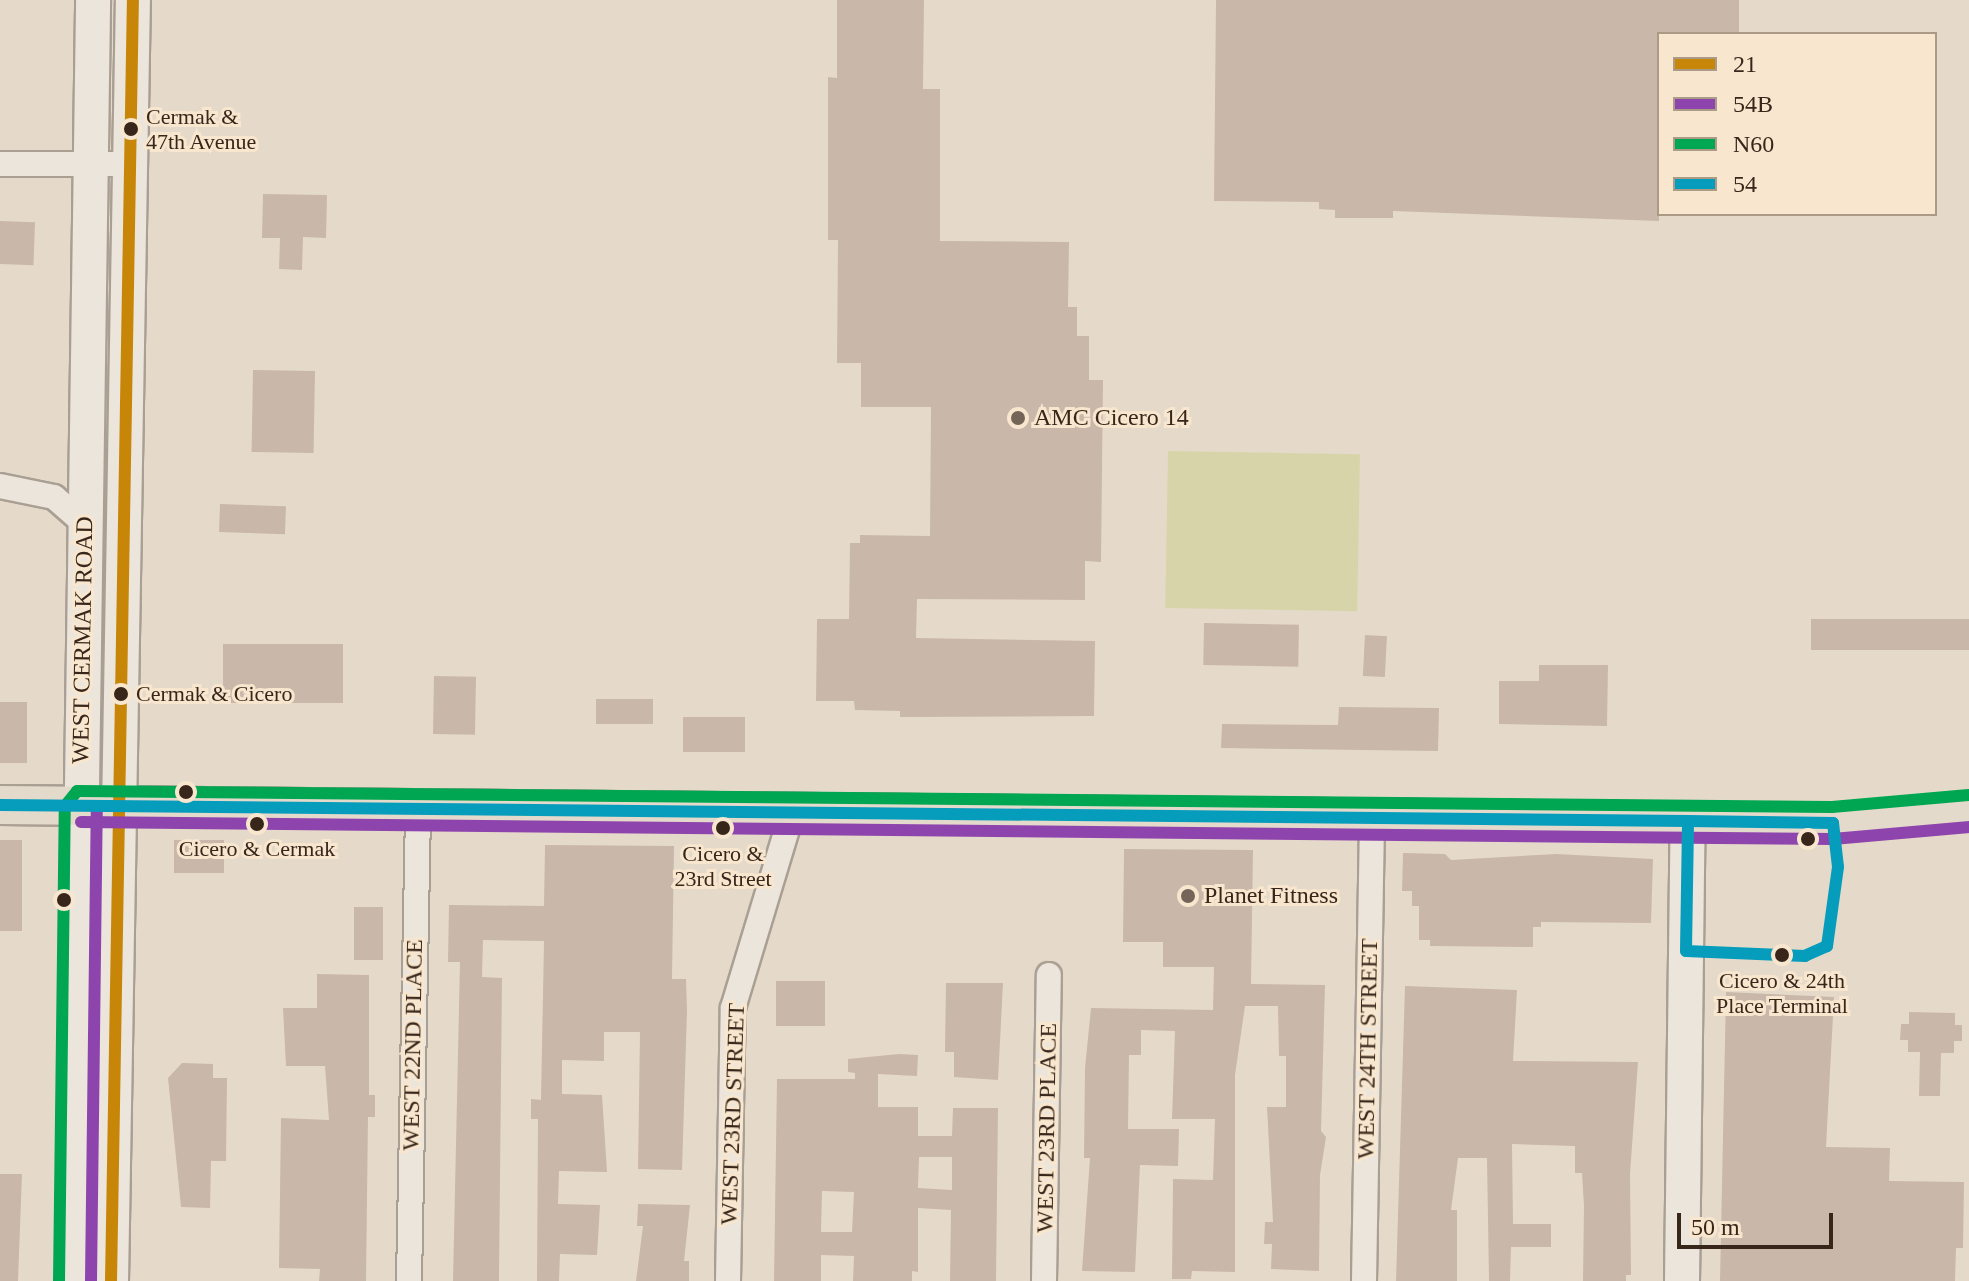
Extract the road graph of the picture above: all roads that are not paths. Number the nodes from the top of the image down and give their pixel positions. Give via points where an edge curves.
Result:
1 (93, 0) edge
2 (133, 0) edge
3 (0, 164) edge
4 (91, 164) junction
5 (130, 164) junction
6 (0, 486) edge
7 (85, 524) junction
8 (0, 805) edge
9 (81, 806) junction
10 (119, 806) junction
11 (418, 810) junction
12 (1969, 811) edge
13 (792, 813) junction
14 (1372, 817) junction
15 (1688, 820) junction
16 (1833, 823) junction
17 (1969, 834) edge
18 (1049, 975) dead end
19 (75, 1281) edge
20 (111, 1281) edge
21 (409, 1281) edge
22 (728, 1281) edge
23 (1044, 1281) edge
24 (1364, 1281) edge
25 (1682, 1281) edge

1 - 4 main road, WEST CERMAK ROAD
2 - 5 main road, WEST CERMAK ROAD
3 - 4 street
4 - 5 street
4 - 7 main road, WEST CERMAK ROAD
5 - 10 main road, WEST CERMAK ROAD
6 - 7 street via 54,497
7 - 9 main road, WEST CERMAK ROAD
8 - 9 main road
9 - 10 main road
9 - 19 main road, WEST CERMAK ROAD
10 - 11 main road
10 - 20 main road, WEST CERMAK ROAD
11 - 13 main road
11 - 21 street, WEST 22ND PLACE
12 - 16 main road
13 - 14 main road
13 - 22 street, WEST 23RD STREET via 733,1008
14 - 15 main road
14 - 24 street, WEST 24TH STREET
15 - 16 main road
15 - 25 main road
16 - 17 main road
18 - 23 street, WEST 23RD PLACE

